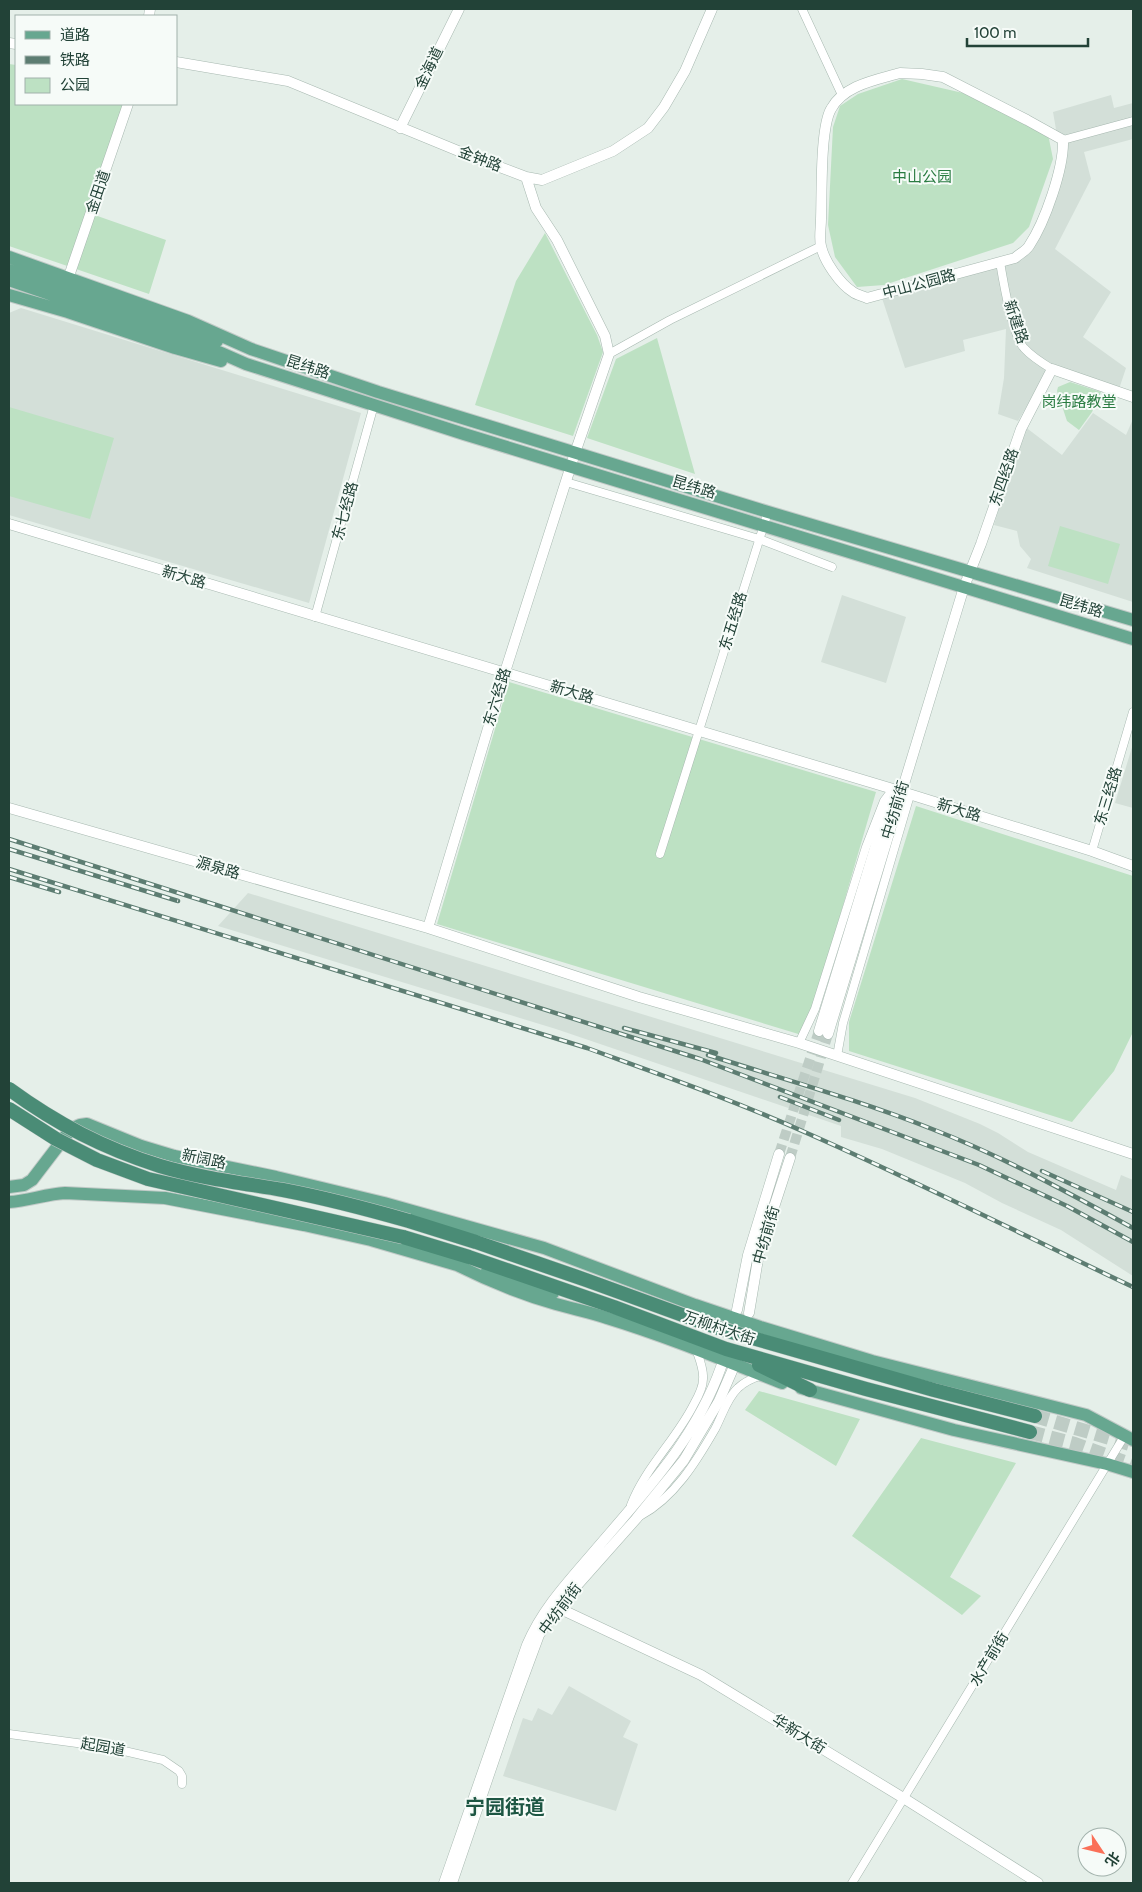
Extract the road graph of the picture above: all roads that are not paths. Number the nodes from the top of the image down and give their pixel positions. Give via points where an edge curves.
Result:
1 (458, 9) edge
2 (712, 9) edge
3 (802, 9) edge
4 (178, 62) edge
5 (842, 95) junction
6 (128, 105) edge
7 (1133, 121) edge
8 (400, 128) junction
9 (1063, 140) junction
10 (526, 177) junction
11 (821, 246) junction
12 (9, 257) edge
13 (1000, 262) junction
14 (9, 270) edge
15 (9, 280) edge
16 (68, 280) junction
17 (15, 297) edge
18 (9, 304) edge
19 (188, 337) junction
20 (251, 349) junction
21 (609, 354) junction
22 (246, 364) junction
23 (1052, 370) junction
24 (1133, 397) edge
25 (374, 406) junction
26 (575, 453) junction
27 (570, 466) junction
28 (566, 482) junction
29 (768, 512) junction
30 (9, 524) edge
31 (763, 525) junction
32 (758, 539) junction
33 (832, 567) dead end
34 (970, 571) junction
35 (964, 587) junction
36 (315, 617) junction
37 (1133, 620) edge
38 (1133, 638) edge
39 (505, 672) junction
40 (1133, 712) edge
41 (699, 731) junction
42 (901, 792) junction
43 (9, 808) edge
44 (1092, 851) junction
45 (660, 854) dead end
46 (1133, 866) edge
47 (428, 928) junction
48 (824, 1032) tunnel mouth
49 (799, 1043) junction
50 (837, 1056) junction
51 (9, 1089) edge
52 (9, 1109) edge
53 (779, 1154) tunnel mouth
54 (1133, 1154) edge
55 (790, 1158) tunnel mouth
56 (9, 1187) edge
57 (9, 1202) edge
58 (409, 1221) joint
59 (487, 1233) junction
60 (457, 1265) junction
61 (586, 1280) junction
62 (614, 1307) junction
63 (737, 1310) dead end
64 (749, 1313) dead end
65 (735, 1333) junction
66 (830, 1348) junction
67 (696, 1349) junction
68 (726, 1349) junction
69 (721, 1366) dead end
70 (732, 1370) dead end
71 (763, 1375) junction
72 (810, 1390) junction
73 (1035, 1416) tunnel mouth
74 (1030, 1432) tunnel mouth
75 (1129, 1437) edge
76 (1107, 1464) junction
77 (1133, 1472) edge
78 (628, 1510) junction
79 (636, 1519) junction
80 (554, 1606) junction
81 (9, 1734) edge
82 (182, 1784) dead end
83 (905, 1799) junction
84 (444, 1883) edge
85 (452, 1883) edge
86 (852, 1883) edge
87 (1038, 1883) edge

1 - 8 street, 金海道
2 - 10 street, 金钟路 via 684,71 648,128 613,150 542,180
3 - 5 street
4 - 8 street, 金钟路 via 288,81
5 - 9 street via 864,83 900,73 943,77
5 - 11 street via 830,110 827,123
6 - 16 street, 金田道
7 - 9 street
8 - 10 street, 金钟路
9 - 13 street, 中山公园路 via 1064,151 1048,207 1029,247 1015,258
10 - 21 street via 536,208 556,240 604,336
11 - 13 street, 中山公园路 via 840,282 867,298
11 - 21 street via 670,320
12 - 16 main road
13 - 23 street, 新建路 via 1022,347
14 - 19 main road
15 - 19 main road
16 - 20 main road via 188,321
17 - 18 main road
17 - 22 main road via 216,360
19 - 20 main road
19 - 22 main road
20 - 26 main road, 昆纬路
21 - 26 street, 东六经路
22 - 25 main road, 昆纬路
23 - 24 street
23 - 34 street, 东四经路 via 1021,429
25 - 27 main road, 昆纬路
25 - 36 street, 东七经路
26 - 27 street, 东六经路
26 - 29 main road, 昆纬路
27 - 28 street, 东六经路
27 - 31 main road, 昆纬路
28 - 32 street
28 - 39 street, 东六经路
29 - 31 street, 东五经路
29 - 34 main road, 昆纬路
30 - 36 street, 新大路
31 - 32 street, 东五经路
31 - 35 main road, 昆纬路
32 - 33 street
32 - 41 street, 东五经路
34 - 35 street, 东四经路
34 - 37 main road, 昆纬路
35 - 38 main road, 昆纬路
35 - 42 street, 中纺前街
36 - 39 street, 新大路
39 - 41 street, 新大路
39 - 47 street, 东六经路
40 - 44 street, 东三经路
41 - 42 street, 新大路
41 - 45 street, 东五经路
42 - 44 street, 新大路
42 - 48 street, 中纺前街
42 - 49 street via 884,801 815,1010
42 - 50 street
43 - 47 street, 源泉路
44 - 46 street, 新大路
47 - 49 street, 源泉路 via 639,997
49 - 50 street, 源泉路
50 - 54 street, 源泉路
51 - 58 highway, 新阔路, bridge via 79,1134 162,1166 321,1198
52 - 62 highway, 万柳村大街, bridge via 72,1148 148,1179 403,1237
53 - 63 street via 748,1255
55 - 64 street, 中纺前街 via 759,1253
56 - 59 main road via 32,1180 71,1129 87,1124 174,1156 384,1203
57 - 60 main road via 25,1202 65,1192 165,1198 371,1240
58 - 61 highway, 万柳村大街
59 - 61 main road via 569,1268
59 - 66 main road via 544,1248 730,1318
60 - 62 main road via 565,1297
60 - 67 main road via 512,1290 605,1317
61 - 65 highway, 万柳村大街
62 - 68 highway, 万柳村大街
65 - 66 main road
65 - 73 highway, 万柳村大街
66 - 75 main road via 1086,1415
67 - 71 main road
67 - 78 street via 703,1379 700,1392 670,1444 643,1480
68 - 72 highway
68 - 74 highway, 万柳村大街
69 - 78 street via 705,1406 684,1442
70 - 79 street, 中纺前街 via 697,1441
71 - 72 main road
71 - 79 street via 737,1388 691,1467 655,1508
72 - 76 main road via 954,1430
75 - 76 street, 水产前街
76 - 77 main road
76 - 83 street, 水产前街
78 - 80 street
79 - 80 street, 中纺前街
80 - 83 street, 华新大街 via 702,1675
80 - 84 street via 540,1618 527,1645
80 - 85 street, 中纺前街 via 533,1651
81 - 82 street, 起园道 via 108,1747 162,1760 179,1771
83 - 86 street, 水产前街
83 - 87 street, 华新大街

